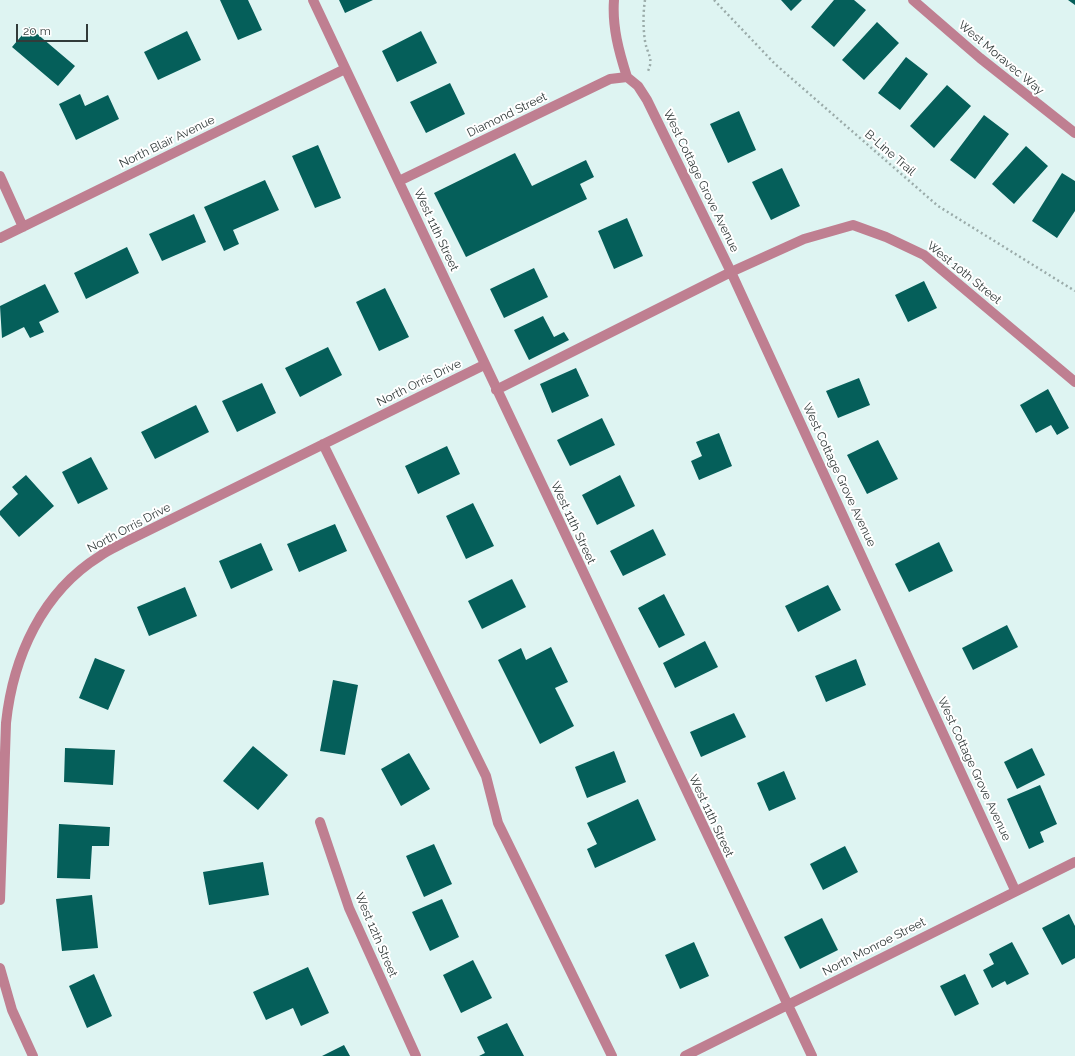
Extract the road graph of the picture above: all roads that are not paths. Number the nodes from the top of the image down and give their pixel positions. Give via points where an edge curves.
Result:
1 (313, 0) edge
2 (614, 0) edge
3 (913, 0) edge
4 (345, 69) junction
5 (627, 77) junction
6 (1075, 133) edge
7 (0, 176) edge
8 (399, 182) junction
9 (23, 227) junction
10 (0, 238) edge
11 (731, 272) junction
12 (484, 365) junction
13 (1075, 382) edge
14 (496, 390) junction
15 (323, 444) junction
16 (320, 822) dead end
17 (1075, 862) edge
18 (1015, 890) junction
19 (0, 900) edge
20 (0, 968) edge
21 (787, 1006) junction
22 (33, 1056) edge
23 (416, 1056) edge
24 (612, 1056) edge
25 (685, 1056) edge
26 (812, 1056) edge

1 - 4 street, West 11th Street
2 - 5 street via 613,17 619,52
3 - 6 street, West Moravec Way via 980,58
4 - 8 street, West 11th Street
4 - 9 street, North Blair Avenue
5 - 8 street, Diamond Street via 610,79
5 - 11 street, West Cottage Grove Avenue via 641,91
7 - 9 street
8 - 12 street, West 11th Street
9 - 10 street, North Blair Avenue
11 - 13 street, West 10th Street via 804,239 853,225 924,255
11 - 14 street, West 10th Street
11 - 18 street, West Cottage Grove Avenue
12 - 14 street, West 11th Street
12 - 15 street, North Orris Drive
14 - 21 street, West 11th Street
15 - 19 street, North Orris Drive via 99,556 81,570 46,609 32,630 21,654 9,696
15 - 24 street via 486,776 498,823
16 - 23 street, West 12th Street via 349,908
17 - 18 street, North Monroe Street
18 - 21 street, North Monroe Street
20 - 22 street via 12,1010
21 - 25 street, North Monroe Street
21 - 26 street, West 11th Street

